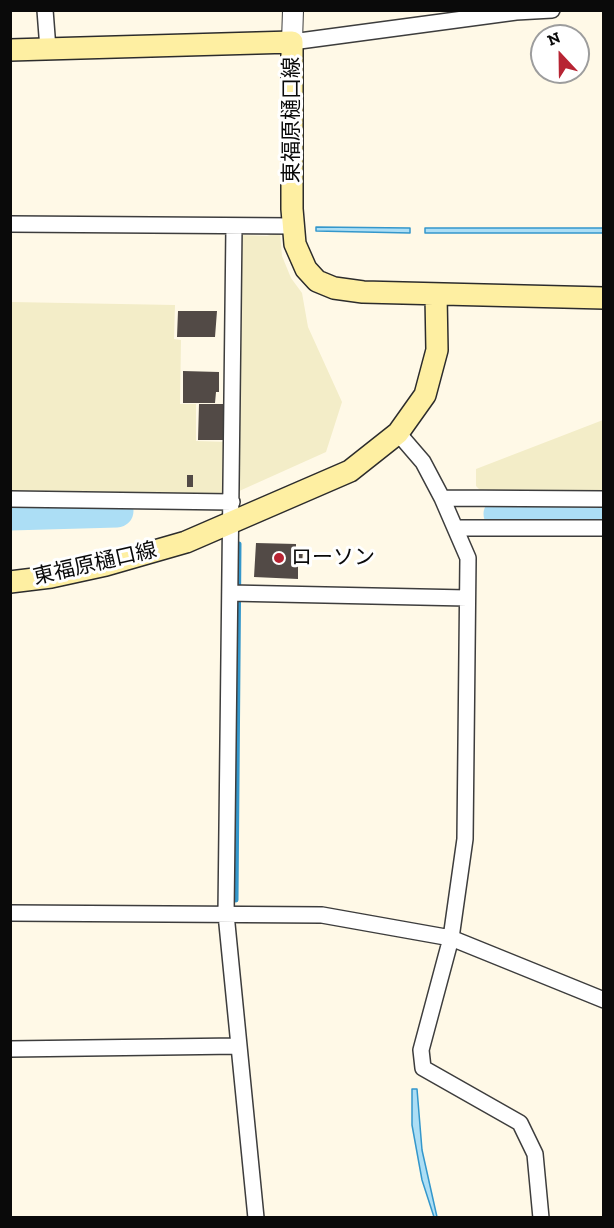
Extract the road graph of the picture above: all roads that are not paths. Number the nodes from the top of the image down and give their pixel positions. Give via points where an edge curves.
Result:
1 (45, 10) edge
2 (293, 10) edge
3 (552, 10) edge
4 (516, 11) edge
5 (292, 42) junction
6 (48, 49) junction
7 (10, 50) edge
8 (10, 224) edge
9 (234, 226) junction
10 (293, 226) junction
11 (436, 295) junction
12 (603, 298) edge
13 (398, 433) junction
14 (442, 498) junction
15 (10, 499) edge
16 (603, 500) edge
17 (232, 502) junction
18 (230, 525) junction
19 (456, 528) junction
20 (603, 528) edge
21 (10, 582) edge
22 (230, 593) junction
23 (467, 598) junction
24 (10, 913) edge
25 (226, 914) junction
26 (451, 938) junction
27 (603, 1000) edge
28 (238, 1046) junction
29 (10, 1048) edge
30 (256, 1218) edge
31 (541, 1218) edge

1 - 6 street
2 - 5 street
3 - 4 street
4 - 5 street
5 - 6 main road, 東福原樋口線
5 - 10 main road, 東福原樋口線
6 - 7 main road, 東福原樋口線
8 - 9 street
9 - 10 street
9 - 17 street
10 - 11 main road, 東福原樋口線 via 295,244 306,269 317,281 363,292
11 - 12 main road, 東福原樋口線
11 - 13 main road, 東福原樋口線 via 437,350 425,395
13 - 14 street via 423,462
13 - 18 main road, 東福原樋口線 via 350,471
14 - 16 street
14 - 19 street
15 - 17 street
17 - 18 street
18 - 21 main road, 東福原樋口線 via 106,565
18 - 22 street
19 - 20 street
19 - 23 street via 468,558
22 - 23 street
22 - 25 street
23 - 26 street via 465,838
24 - 25 street
25 - 26 street via 322,915
25 - 28 street
26 - 27 street
26 - 31 street via 421,1050 423,1068 520,1122 535,1154
28 - 29 street
28 - 30 street

